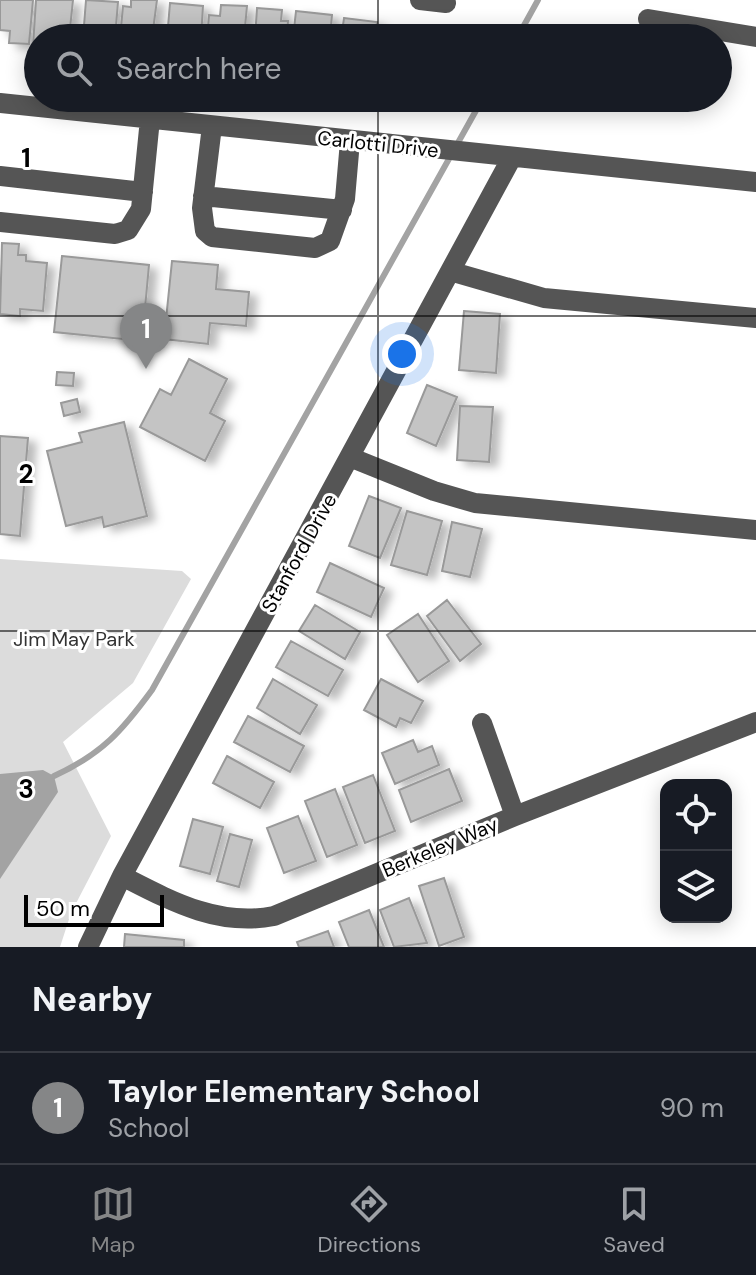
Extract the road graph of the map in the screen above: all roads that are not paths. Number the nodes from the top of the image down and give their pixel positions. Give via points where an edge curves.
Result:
1 (420, 0) edge
2 (446, 3) dead end
3 (648, 19) dead end
4 (678, 24) edge
5 (732, 33) edge
6 (756, 37) edge
7 (0, 103) edge
8 (24, 106) edge
9 (84, 112) edge
10 (150, 119) junction
11 (212, 126) junction
12 (350, 141) junction
13 (511, 159) junction
14 (0, 176) edge
15 (756, 182) edge
16 (143, 192) junction
17 (203, 196) junction
18 (342, 210) junction
19 (0, 222) edge
20 (453, 272) junction
21 (756, 318) edge
22 (352, 458) junction
23 (756, 530) edge
24 (756, 722) edge
25 (482, 723) dead end
26 (515, 816) junction
27 (122, 876) junction
28 (88, 947) edge

1 - 2 street
3 - 4 street
5 - 6 street
7 - 8 street, Carlotti Drive
9 - 10 street, Carlotti Drive
10 - 11 street, Carlotti Drive
10 - 16 street
11 - 12 street, Carlotti Drive
11 - 17 street
12 - 13 street, Carlotti Drive
12 - 18 street
13 - 15 street, Carlotti Drive
13 - 20 street, Stanford Drive
14 - 16 street
16 - 19 street via 136,220 122,233
17 - 18 street
17 - 18 street via 202,220 212,237 315,248 330,241
20 - 21 street via 544,298
20 - 22 street, Stanford Drive
22 - 23 street via 475,503
22 - 27 street, Stanford Drive
24 - 26 street, Berkeley Way
25 - 26 street
26 - 27 street, Berkeley Way via 254,920 196,911
27 - 28 street, Stanford Drive

